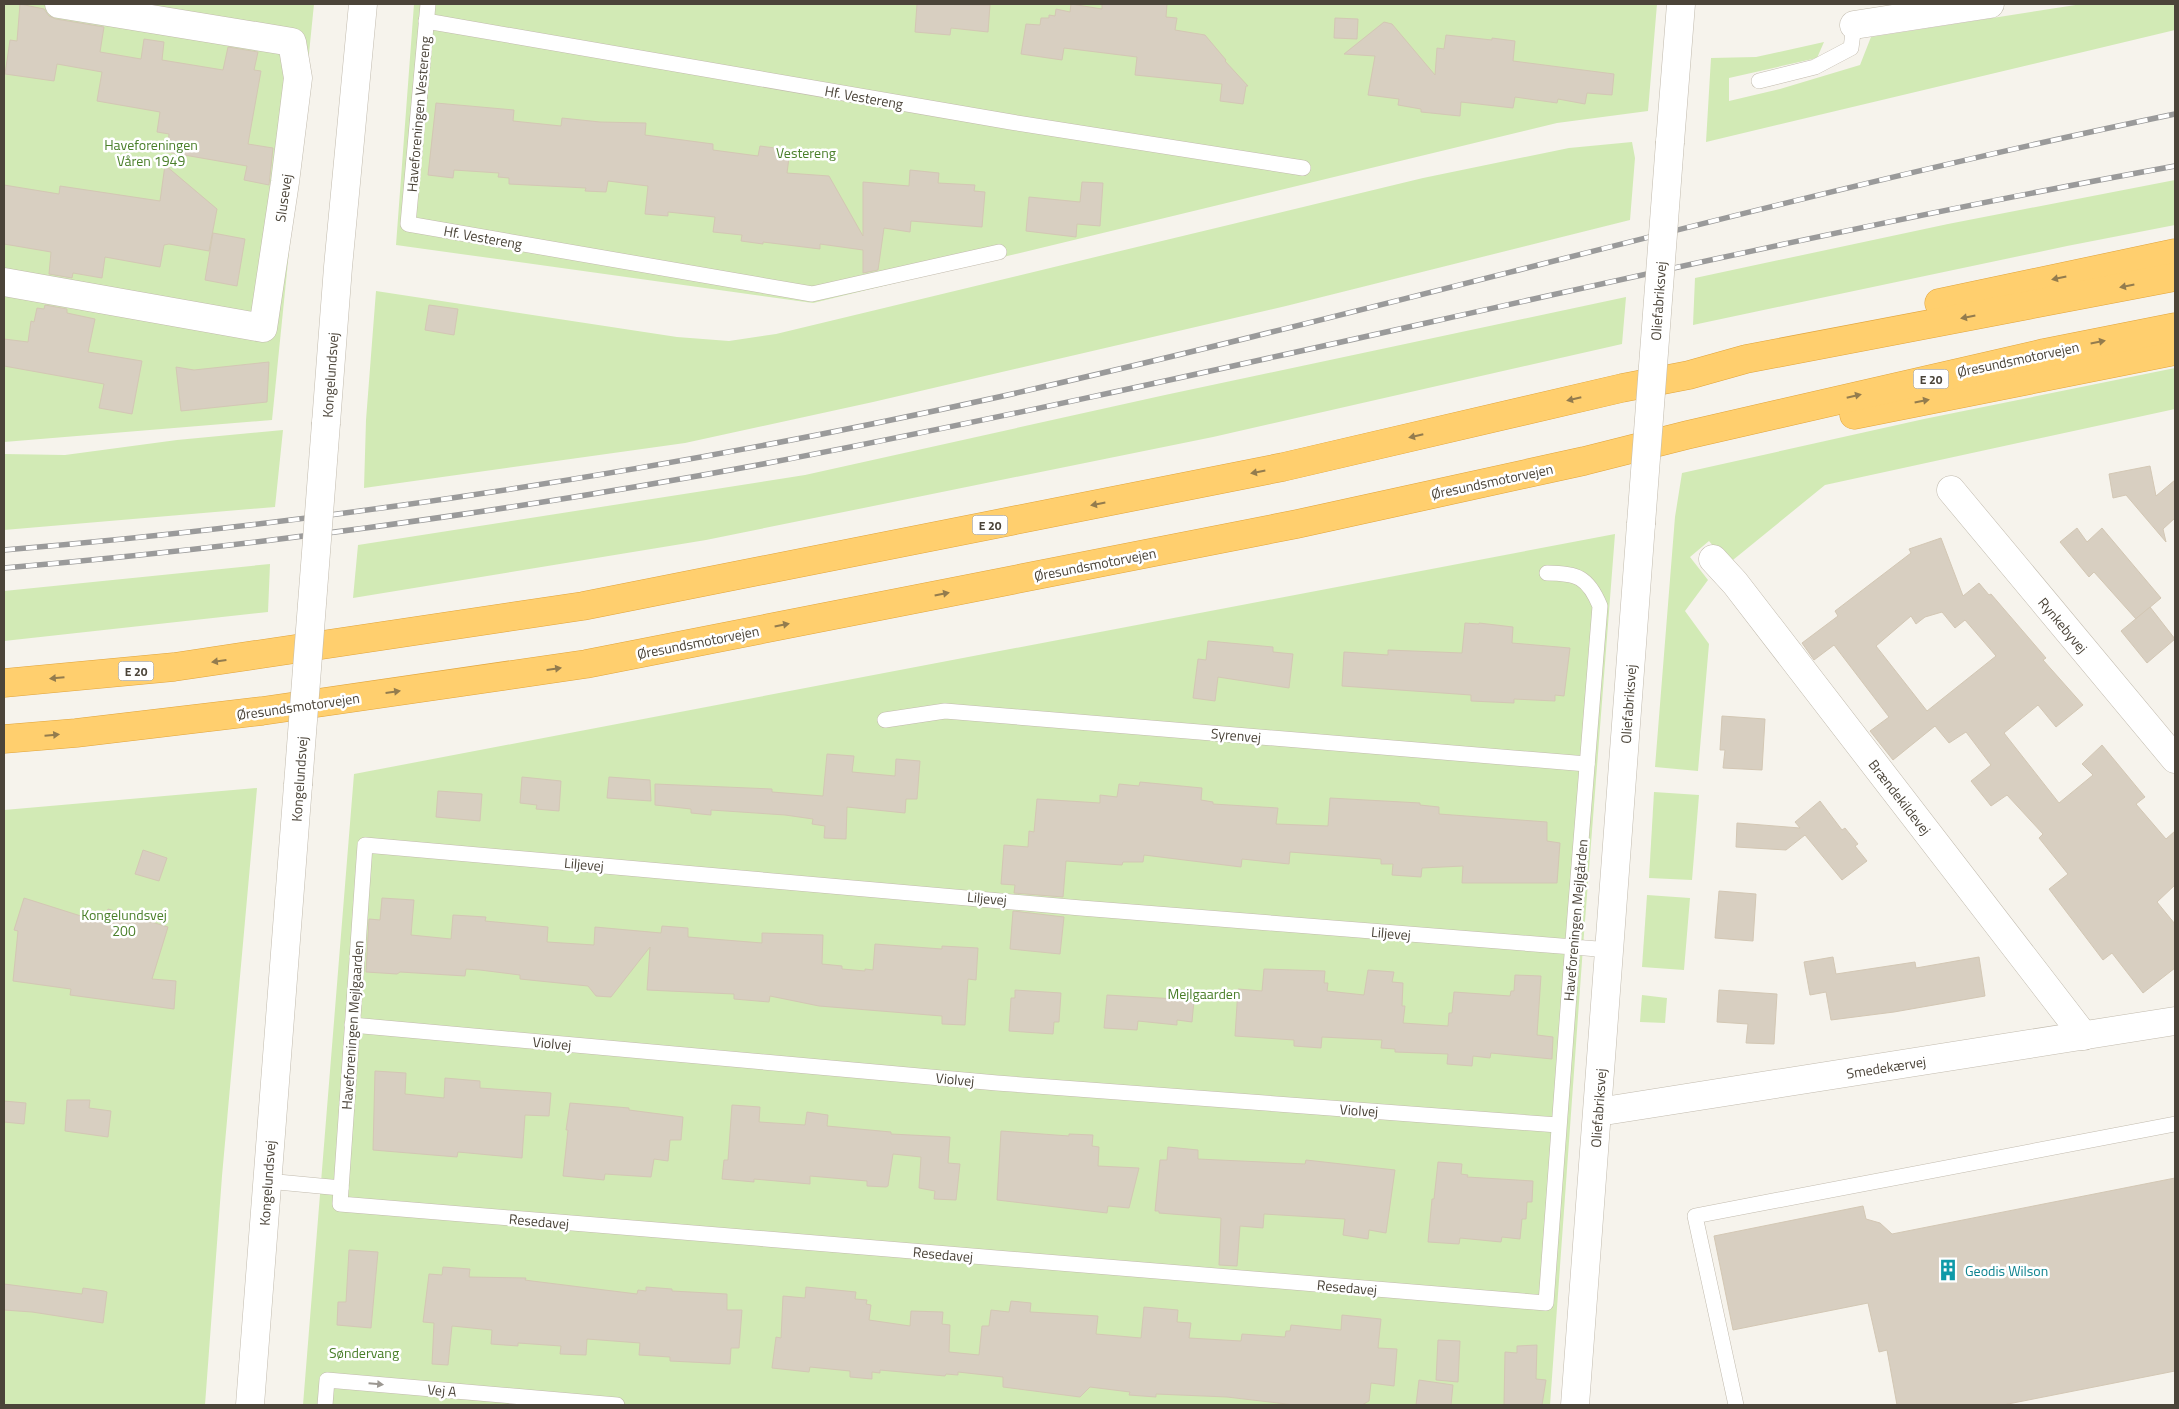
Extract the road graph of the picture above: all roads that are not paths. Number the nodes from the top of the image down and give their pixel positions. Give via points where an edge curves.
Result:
1 (59, 4) edge
2 (363, 4) edge
3 (428, 4) edge
4 (1681, 4) edge
5 (1990, 4) edge
6 (426, 21) junction
7 (1854, 25) joint
8 (1759, 81) dead end
9 (1303, 168) dead end
10 (408, 224) joint
11 (999, 252) dead end
12 (2175, 254) edge
13 (2175, 277) edge
14 (4, 282) edge
15 (2175, 327) edge
16 (2175, 351) edge
17 (1746, 359) junction
18 (1584, 461) junction
19 (1951, 490) dead end
20 (1713, 559) dead end
21 (1547, 573) dead end
22 (4, 683) edge
23 (885, 720) dead end
24 (4, 739) edge
25 (2175, 759) edge
26 (1587, 764) junction
27 (365, 845) joint
28 (1573, 947) junction
29 (1610, 950) junction
30 (2175, 1021) edge
31 (352, 1025) junction
32 (2084, 1036) junction
33 (1598, 1112) junction
34 (2175, 1124) edge
35 (1558, 1125) junction
36 (267, 1181) junction
37 (341, 1188) junction
38 (340, 1204) joint
39 (1546, 1303) joint
40 (250, 1405) edge
41 (325, 1405) edge
42 (617, 1405) edge
43 (1575, 1405) edge
44 (1736, 1405) edge

1 - 14 street, Slusevej via 292,42 298,78 286,182 263,328
2 - 36 street, Kongelundsvej, bridge via 338,267
3 - 6 lane, Haveforeningen Vestereng
4 - 29 street, Oliefabriksvej, bridge
5 - 7 street
6 - 9 lane, Hf. Vestereng via 1011,122
6 - 10 lane, Haveforeningen Vestereng
7 - 8 lane via 1851,48 1815,67
10 - 11 lane, Hf. Vestereng via 812,294
12 -> 17 highway via 1897,312
13 -> 17 highway, E 20
18 -> 15 highway, Øresundsmotorvejen / E 20 via 2044,353
18 -> 16 highway via 1686,448
17 -> 22 highway, E 20 via 1689,375 1283,467 583,606 174,667
24 -> 18 highway, Øresundsmotorvejen / E 20 via 262,711 586,664 1297,524
19 - 25 street, Rynkebyvej
20 - 32 street, Brændekildevej
21 - 26 lane, Haveforeningen Mejlgården via 1570,573 1592,588 1600,606
23 - 26 lane, Syrenvej via 945,711
26 - 28 lane, Haveforeningen Mejlgården
27 - 28 lane, Liljevej via 1091,909
27 - 31 lane, Haveforeningen Mejlgaarden
28 - 29 lane, Liljevej
28 - 35 lane, Haveforeningen Mejlgården
29 - 33 street, Oliefabriksvej
30 - 32 street, Smedekærvej
31 - 35 lane, Violvej via 997,1083
31 - 37 lane, Haveforeningen Mejlgaarden
32 - 33 street, Smedekærvej
33 - 43 street, Oliefabriksvej
34 - 44 lane via 1695,1216
35 - 39 lane, Haveforeningen Mejlgården
36 - 37 lane
36 - 40 street, Kongelundsvej
37 - 38 lane, Haveforeningen Mejlgaarden
38 - 39 lane, Resedavej
41 -> 42 lane, Vej A via 328,1380

